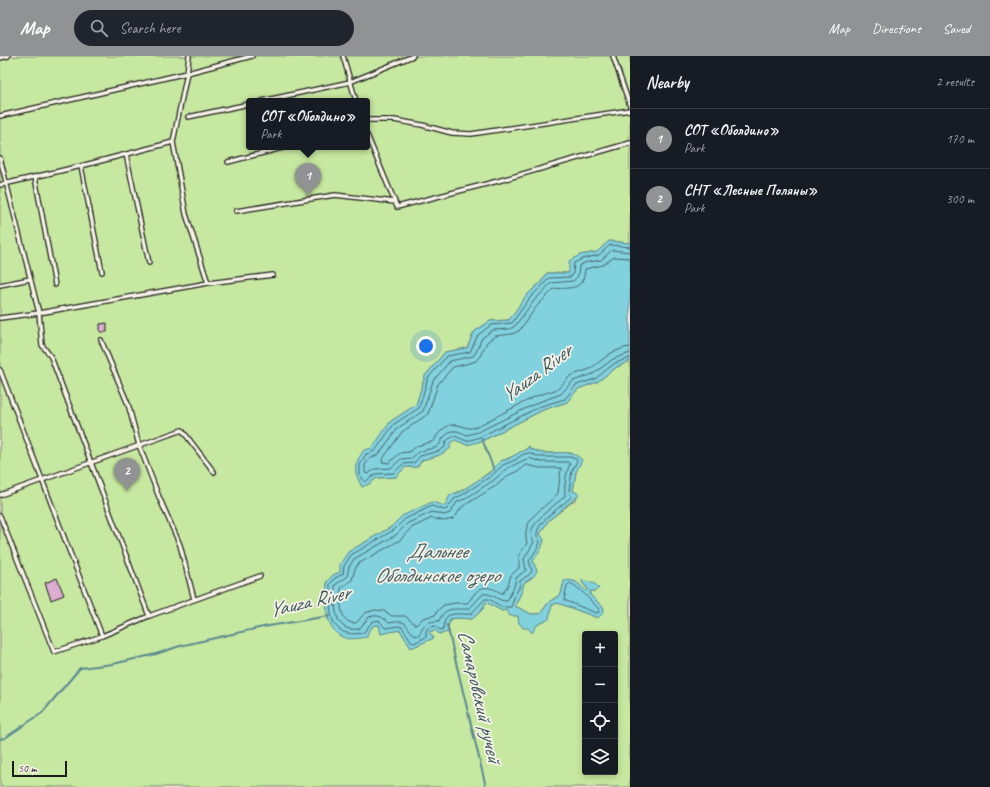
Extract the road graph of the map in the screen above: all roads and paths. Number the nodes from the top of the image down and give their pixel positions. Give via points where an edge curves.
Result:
1 (8, 56) edge
2 (189, 56) edge
3 (252, 56) edge
4 (343, 56) edge
5 (413, 56) edge
6 (613, 56) edge
7 (0, 58) edge
8 (187, 73) junction
9 (350, 82) junction
10 (276, 98) edge
11 (355, 98) edge
12 (246, 105) edge
13 (630, 106) edge
14 (630, 110) edge
15 (0, 116) edge
16 (188, 117) dead end
17 (370, 120) edge
18 (173, 142) junction
19 (370, 142) edge
20 (630, 143) edge
21 (274, 150) edge
22 (126, 154) junction
23 (0, 158) edge
24 (228, 162) dead end
25 (81, 166) junction
26 (35, 176) junction
27 (7, 183) junction
28 (0, 185) edge
29 (394, 202) junction
30 (236, 211) dead end
31 (149, 263) dead end
32 (102, 272) dead end
33 (273, 275) dead end
34 (30, 278) junction
35 (208, 283) junction
36 (0, 285) edge
37 (55, 285) dead end
38 (39, 313) junction
39 (0, 318) edge
40 (101, 340) dead end
41 (0, 370) edge
42 (139, 445) junction
43 (91, 462) junction
44 (214, 472) dead end
45 (43, 480) junction
46 (0, 495) edge
47 (0, 516) edge
48 (260, 576) dead end
49 (194, 599) junction
50 (149, 616) junction
51 (102, 636) junction

1 - 7 lane
2 - 8 lane
3 - 8 lane
4 - 9 lane
5 - 9 lane
6 - 13 lane
8 - 15 lane
8 - 18 lane
9 - 10 lane
9 - 11 lane
12 - 16 lane
14 - 17 lane via 471,134 452,133 394,120
18 - 22 lane
18 - 35 lane via 186,214
19 - 29 lane
20 - 29 lane via 397,207
21 - 24 lane
22 - 25 lane
22 - 31 lane
23 - 27 lane
25 - 26 lane
25 - 32 lane
26 - 27 lane
26 - 37 lane
27 - 28 lane
27 - 34 lane
29 - 30 lane via 335,195
33 - 35 lane
34 - 36 lane
34 - 38 lane
35 - 38 lane
38 - 39 lane
38 - 43 lane via 42,345 51,357
40 - 42 lane via 128,404
41 - 45 lane
42 - 43 lane
42 - 44 lane via 182,430
42 - 49 lane via 180,545
43 - 45 lane
43 - 50 lane
45 - 46 lane
45 - 51 lane
47 - 51 lane via 54,652
48 - 49 lane
49 - 50 lane
50 - 51 lane

